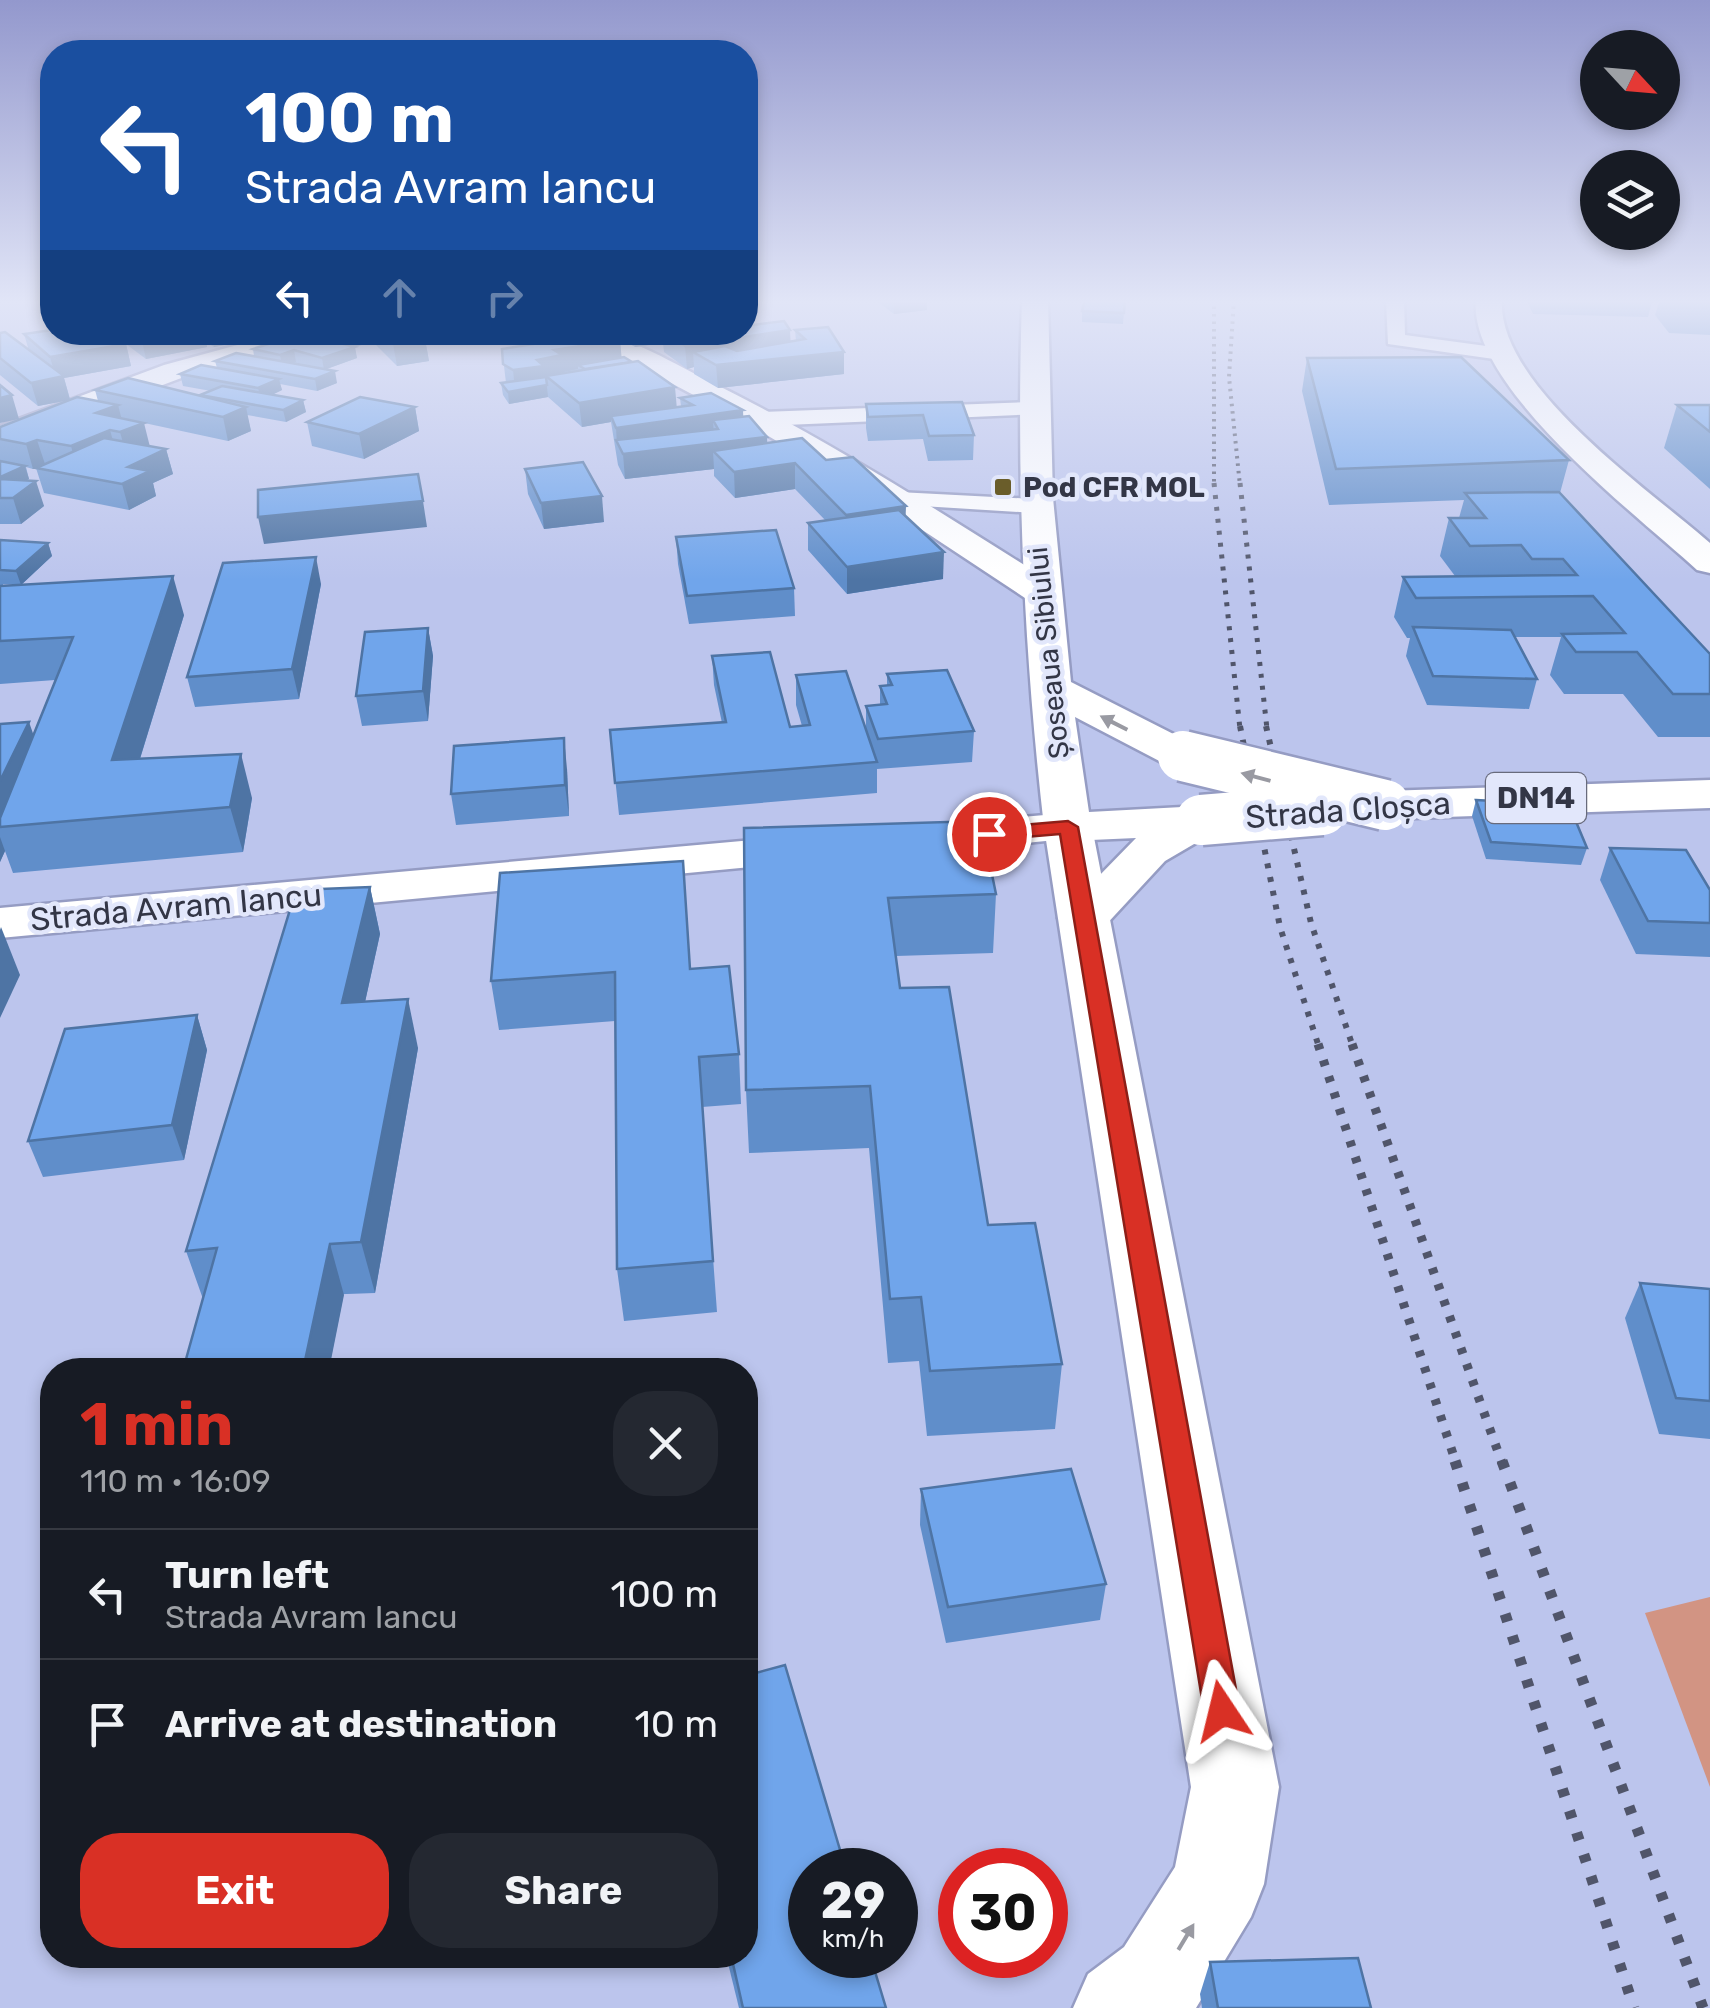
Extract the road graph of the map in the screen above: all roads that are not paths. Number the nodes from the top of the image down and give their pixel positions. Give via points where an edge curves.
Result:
1 (117, 393) edge
2 (709, 393) edge
3 (1032, 393) edge
4 (1531, 393) edge
5 (1032, 409) junction
6 (761, 419) junction
7 (0, 437) edge
8 (898, 498) junction
9 (1036, 506) junction
10 (1710, 562) edge
11 (1038, 590) junction
12 (1047, 686) junction
13 (1702, 791) edge
14 (1385, 805) junction
15 (1201, 820) junction
16 (1068, 827) junction
17 (1084, 918) junction
18 (0, 922) edge
19 (1122, 2008) edge

1 - 7 main road
2 - 6 main road
3 - 5 main road, Șoseaua Sibiului
4 - 10 main road
5 - 6 lane
5 - 9 main road, Șoseaua Sibiului
6 - 8 main road
8 - 9 lane
8 - 11 main road
9 - 11 main road, Șoseaua Sibiului
11 - 12 main road, Șoseaua Sibiului
14 -> 12 main road, DN14, bridge via 1183,756
12 - 16 main road, Șoseaua Sibiului
13 - 14 main road, Strada Cloșca / DN14
14 - 15 main road, Strada Cloșca / DN14, bridge
15 - 16 main road, Strada Cloșca / DN14
15 - 17 main road via 1148,851
16 - 17 main road, Șoseaua Sibiului
16 - 18 main road, Strada Avram Iancu
19 -> 17 main road, Șoseaua Sibiului via 1158,1981 1218,1884 1235,1787

